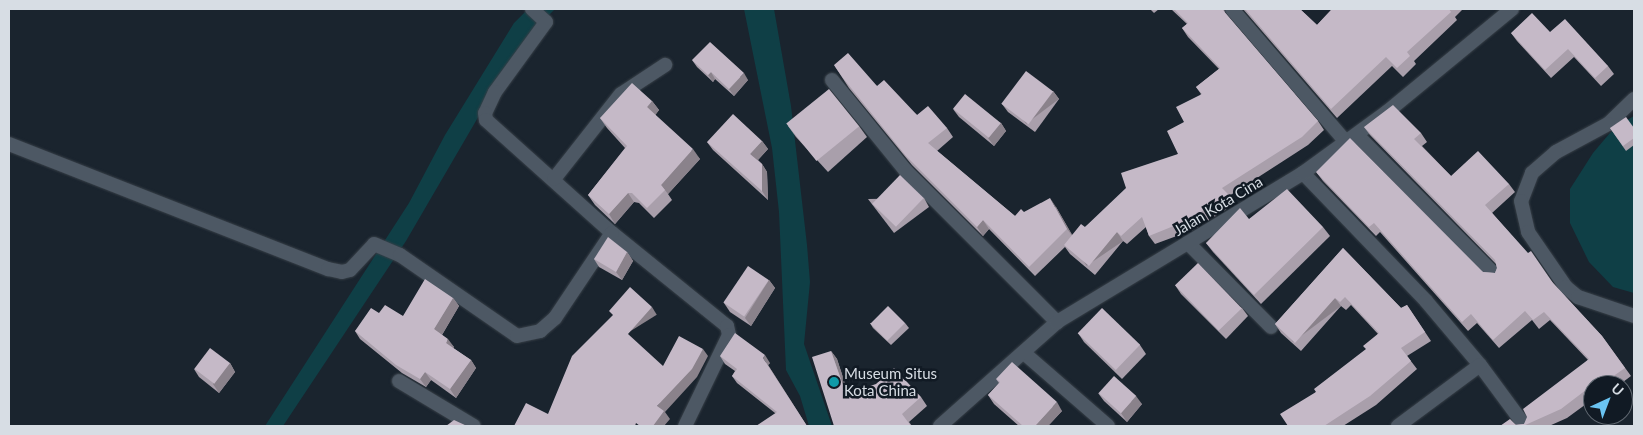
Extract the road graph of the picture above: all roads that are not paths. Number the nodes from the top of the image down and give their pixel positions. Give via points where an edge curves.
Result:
1 (532, 9) edge
2 (1232, 9) edge
3 (1512, 9) edge
4 (665, 64) dead end
5 (832, 80) dead end
6 (1634, 99) edge
7 (1352, 139) junction
8 (9, 144) edge
9 (1303, 174) junction
10 (554, 180) junction
11 (612, 233) junction
12 (1188, 243) junction
13 (1495, 275) edge
14 (1634, 316) edge
15 (1057, 322) junction
16 (1271, 327) dead end
17 (1024, 353) junction
18 (1480, 365) junction
19 (399, 381) dead end
20 (454, 422) edge
21 (474, 426) edge
22 (685, 426) edge
23 (940, 426) edge
24 (1108, 426) edge
25 (1398, 426) edge
26 (1525, 426) edge

1 - 10 street via 546,22 495,92 485,117
2 - 7 street
3 - 7 street, Jalan Kota Cina
4 - 10 street via 621,94
5 - 15 street via 906,171
6 - 14 street via 1608,124 1556,152 1532,173 1522,201 1528,232 1566,287 1578,297
7 - 9 street, Jalan Kota Cina
7 - 13 street
8 - 11 street via 328,269 350,270 374,244 400,255 509,332 521,337 540,331 555,318
9 - 12 street, Jalan Kota Cina
9 - 18 street via 1426,301
10 - 11 street
11 - 22 street via 728,329 729,335 711,376
12 - 15 street, Jalan Kota Cina
12 - 16 street
15 - 17 street, Jalan Kota Cina
17 - 23 street, Jalan Kota Cina
17 - 24 street
18 - 25 street
18 - 26 street
19 - 20 street
20 - 21 street

